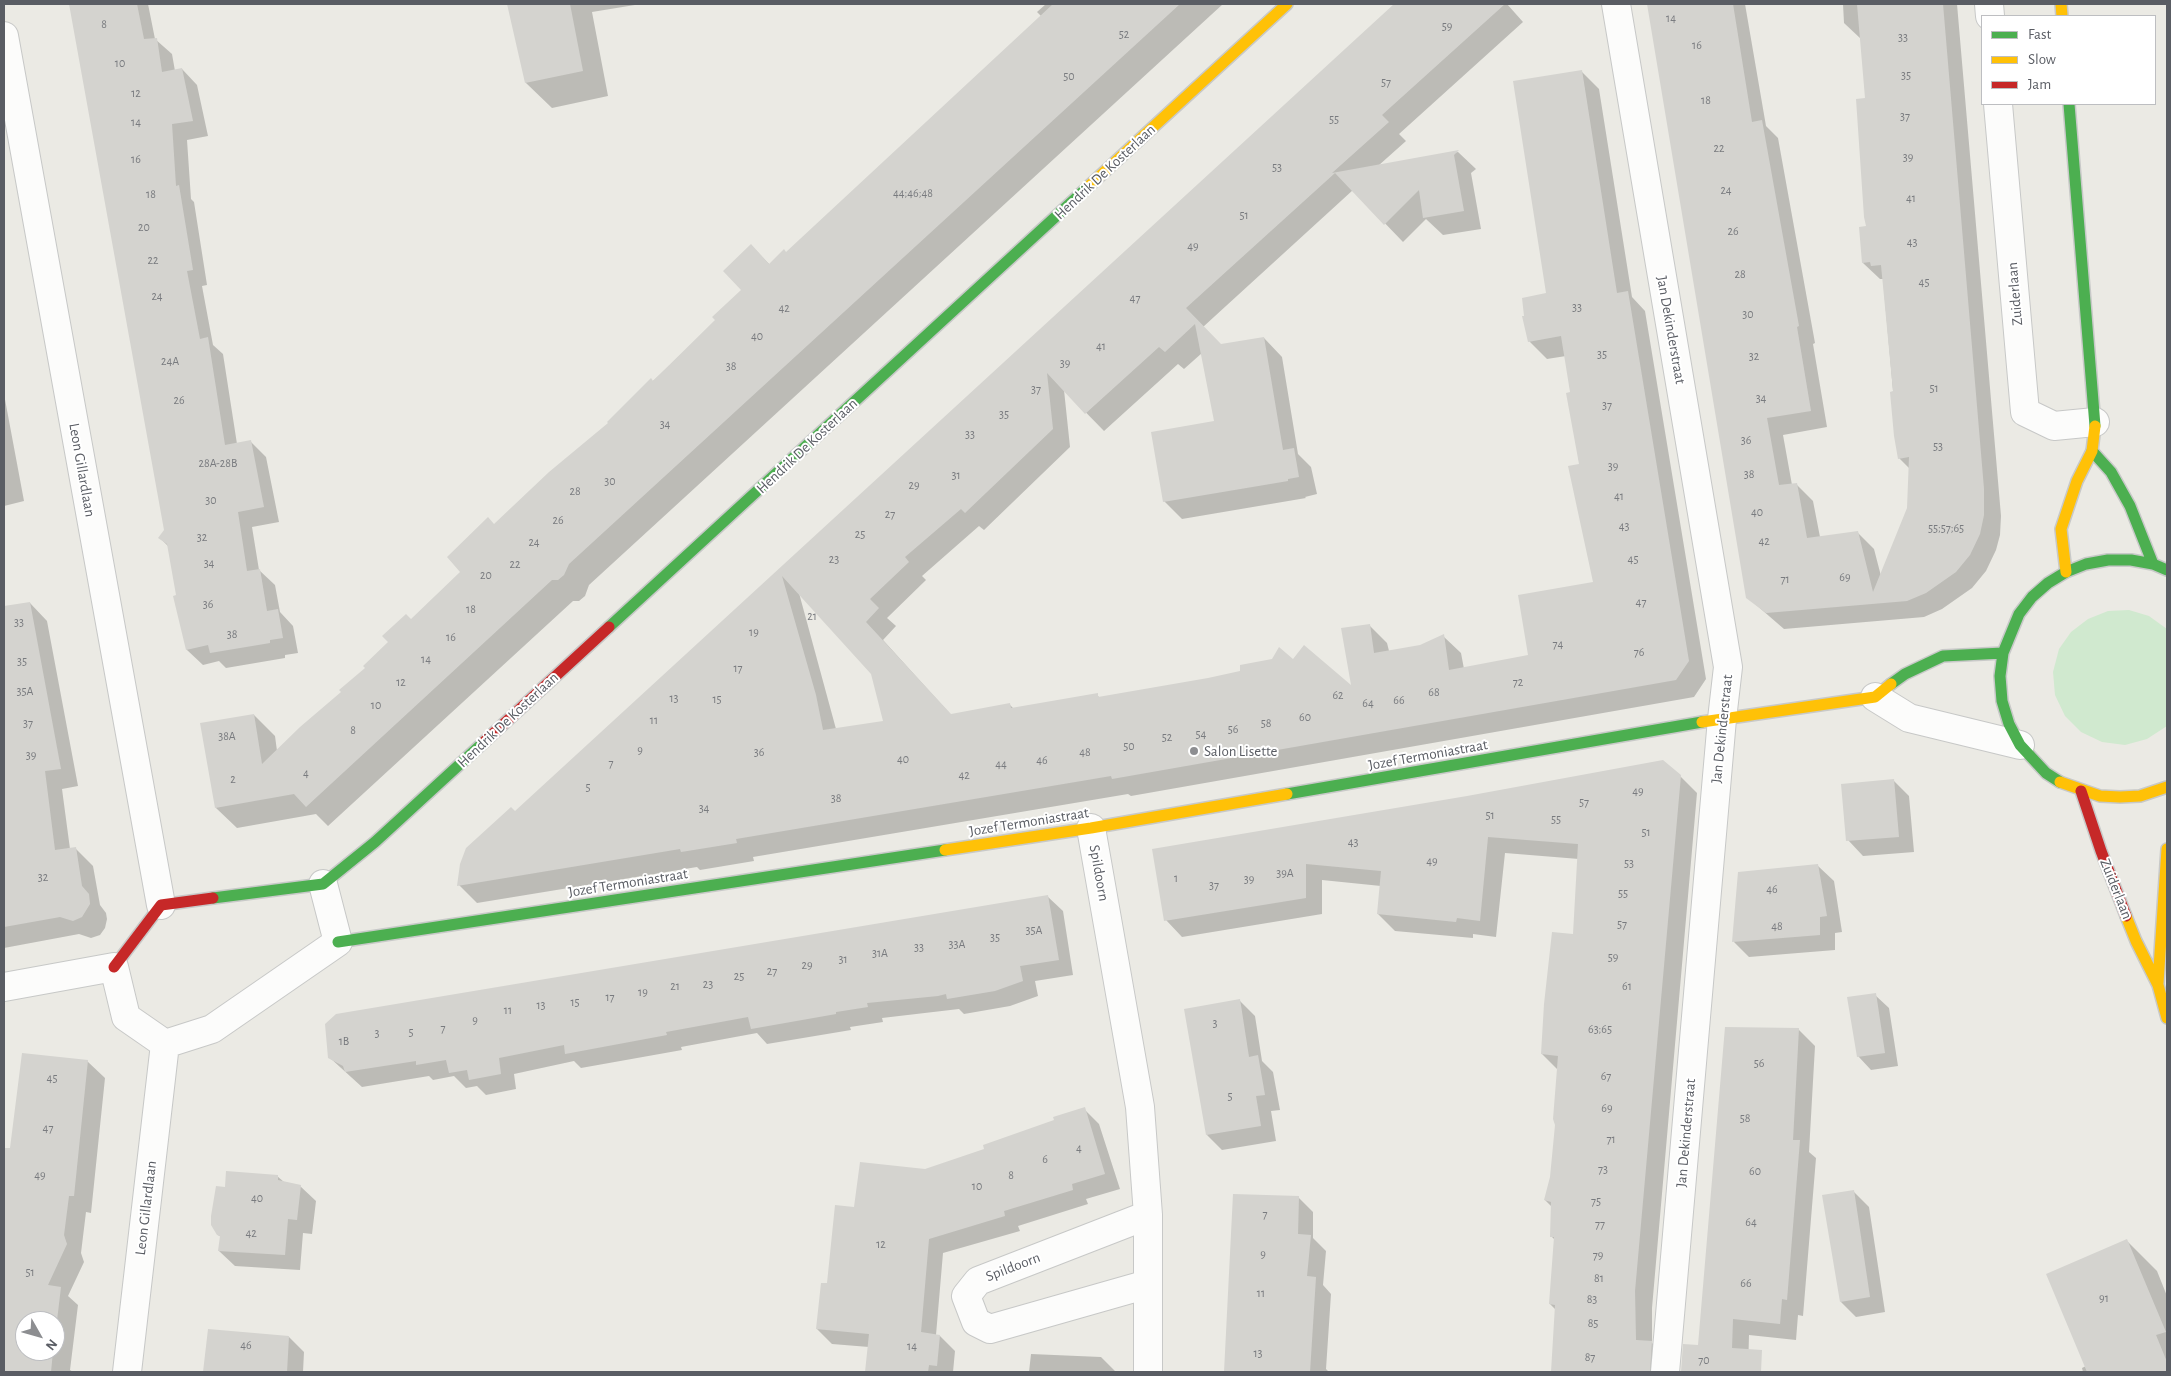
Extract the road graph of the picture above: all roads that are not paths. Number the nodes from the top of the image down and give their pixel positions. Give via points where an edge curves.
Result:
1 (1287, 4) edge
2 (1616, 4) edge
3 (4, 36) edge
4 (1998, 105) edge
5 (2069, 105) edge
6 (2095, 422) junction
7 (2092, 451) junction
8 (2153, 564) junction
9 (2167, 570) edge
10 (2066, 572) junction
11 (2003, 653) junction
12 (1875, 697) junction
13 (1722, 719) junction
14 (2020, 745) junction
15 (2167, 787) edge
16 (2081, 791) junction
17 (1091, 828) junction
18 (2167, 850) edge
19 (323, 884) junction
20 (161, 905) junction
21 (338, 942) junction
22 (114, 967) junction
23 (2158, 985) junction
24 (4, 987) edge
25 (2167, 1018) edge
26 (165, 1044) junction
27 (1148, 1215) junction
28 (1148, 1284) junction
29 (126, 1372) edge
30 (1148, 1372) edge
31 (1666, 1372) edge

1 - 19 street, Hendrik De Kosterlaan via 375,842
2 - 13 street, Jan Dekinderstraat via 1728,667
3 - 20 street, Leon Gillardlaan
4 - 6 street, Zuiderlaan via 2025,412 2054,426
5 - 6 street
6 - 7 street
7 - 8 street via 2111,472 2130,506
7 - 10 street via 2076,481 2061,529
8 - 9 street
8 - 10 street via 2108,560
10 - 11 street via 2032,597 2013,627
11 - 12 street via 1943,656 1905,674
11 - 14 street via 2000,676 2002,701
12 - 13 street
12 - 14 street via 1910,718
13 - 17 street, Jozef Termoniastraat
13 - 31 street, Jan Dekinderstraat
14 - 16 street via 2046,773
15 - 16 street via 2140,796 2120,797
16 - 23 street, Zuiderlaan via 2136,941
17 - 21 street, Jozef Termoniastraat
17 - 27 street, Spildoorn via 1140,1107
18 - 23 street, Zuiderlaan
19 - 20 street
19 - 21 street
20 - 22 street
21 - 26 street via 212,1030
22 - 24 street
22 - 26 street via 126,1017
23 - 25 street, Zuiderlaan
26 - 29 street, Leon Gillardlaan
27 - 28 street, Spildoorn
27 - 28 street, Spildoorn via 978,1281 966,1296 976,1322 990,1329
28 - 30 street, Spildoorn

